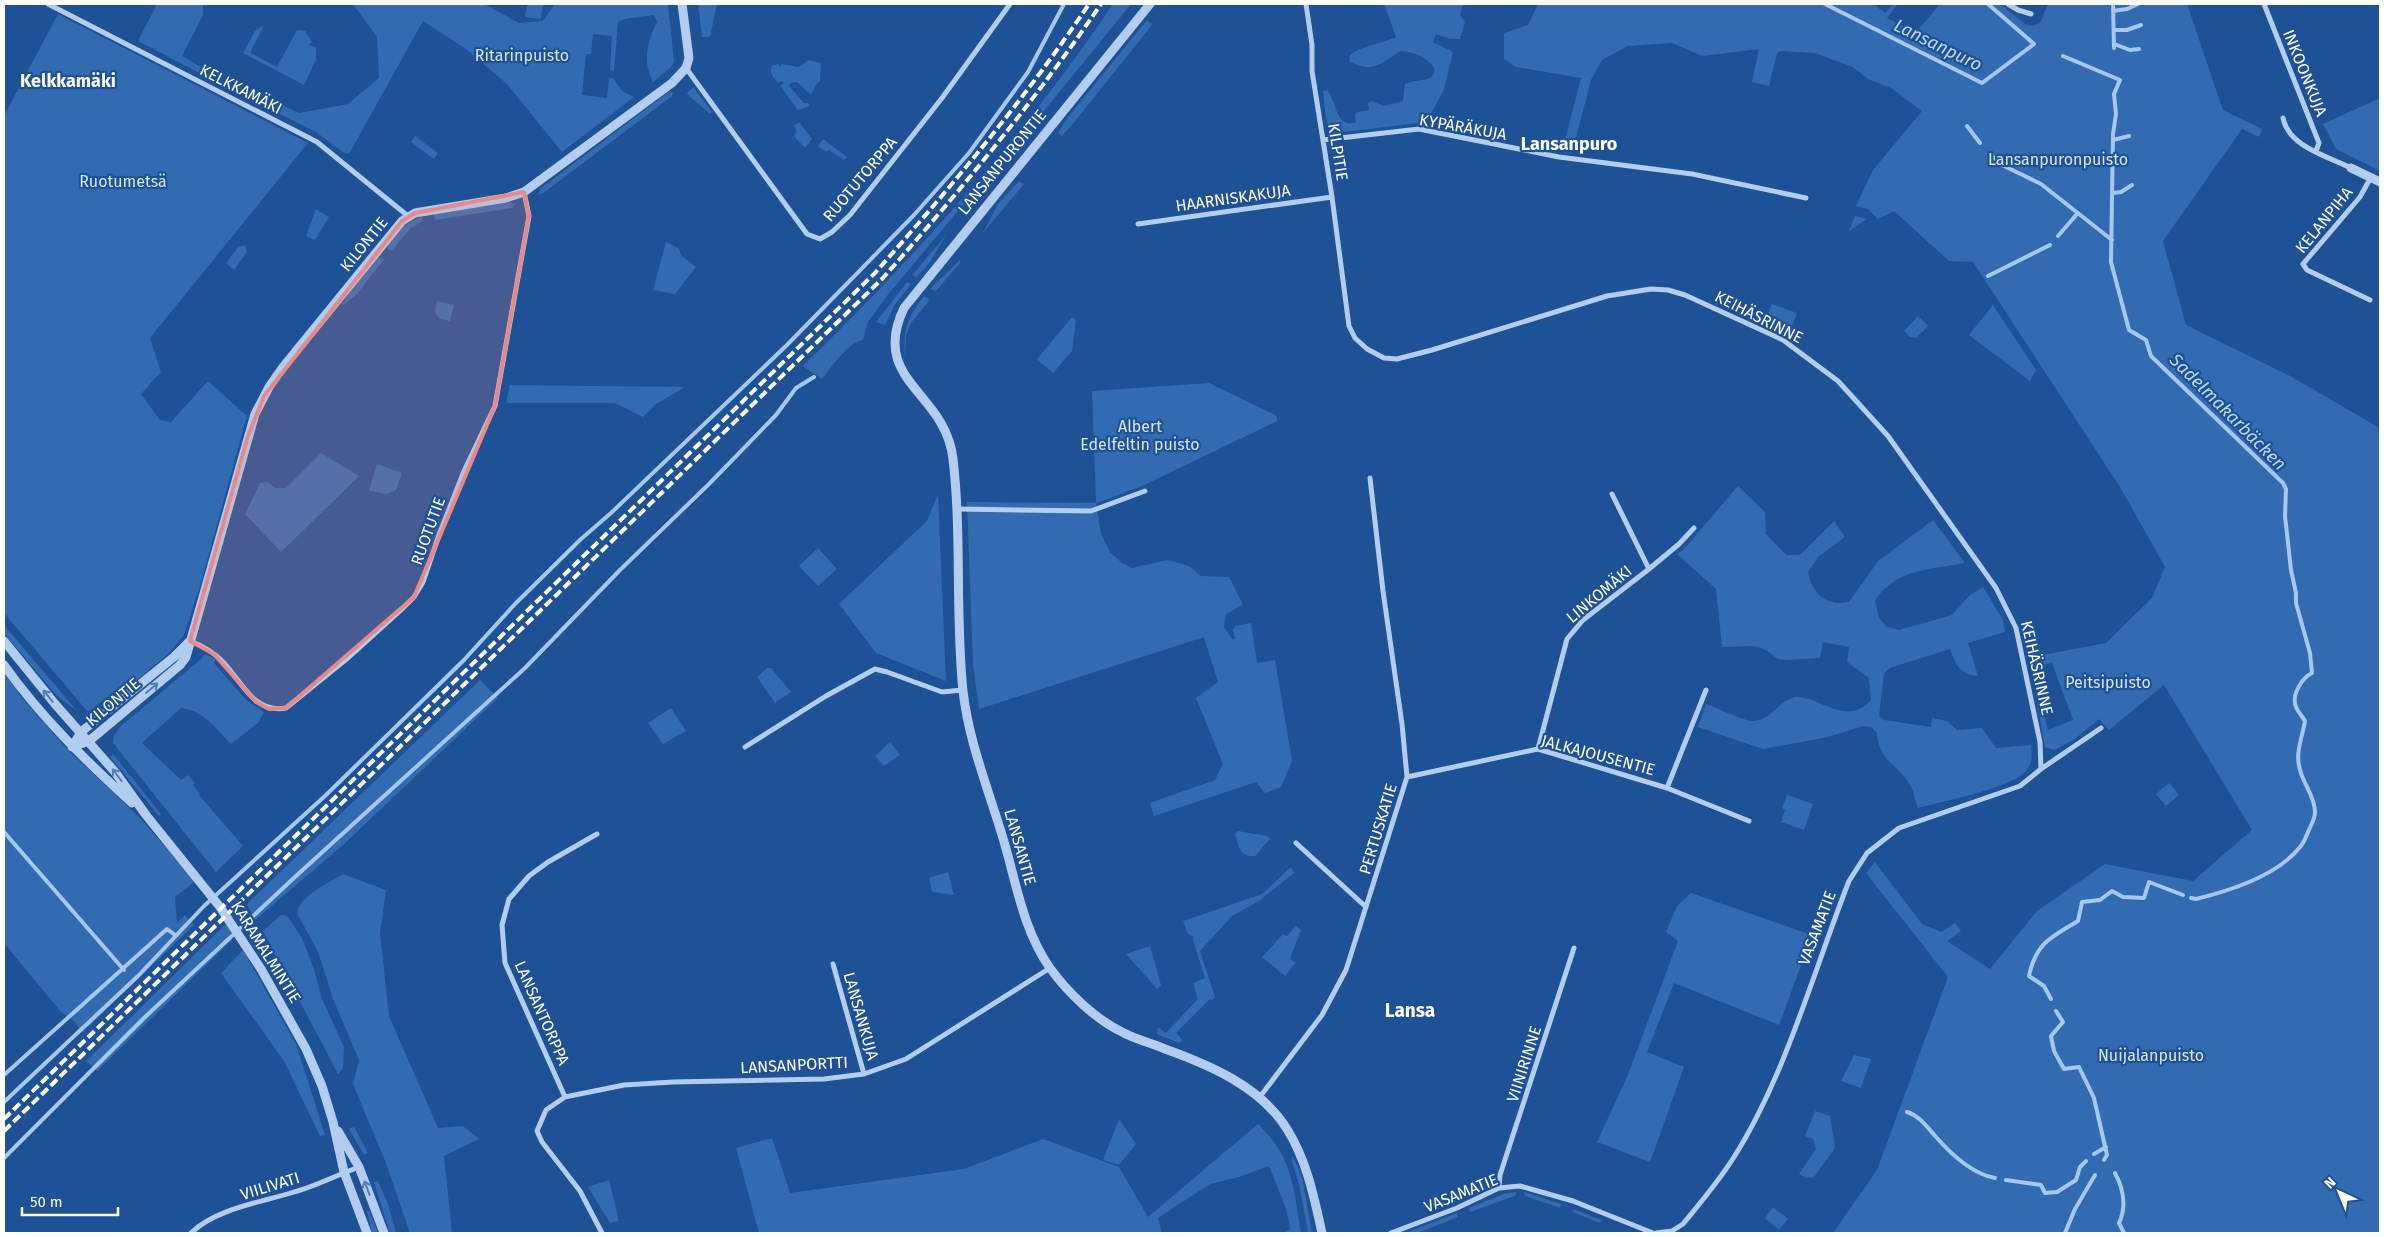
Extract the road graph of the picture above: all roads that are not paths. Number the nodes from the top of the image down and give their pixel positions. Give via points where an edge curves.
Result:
1 (48, 4) edge
2 (682, 4) edge
3 (1010, 4) edge
4 (1150, 4) edge
5 (1306, 4) edge
6 (2008, 4) edge
7 (2264, 4) edge
8 (2031, 14) dead end
9 (686, 68) junction
10 (2283, 118) dead end
11 (1323, 140) junction
12 (2316, 151) junction
13 (2351, 168) joint
14 (2371, 177) junction
15 (2380, 182) edge
16 (524, 192) junction
17 (1332, 197) junction
18 (1806, 198) dead end
19 (408, 216) junction
20 (1138, 224) dead end
21 (2370, 300) dead end
22 (1346, 303) joint
23 (894, 346) joint
24 (1370, 478) dead end
25 (1144, 491) dead end
26 (1612, 494) dead end
27 (956, 509) junction
28 (1694, 528) dead end
29 (1649, 569) junction
30 (4, 641) edge
31 (190, 641) junction
32 (4, 665) edge
33 (963, 690) junction
34 (1706, 690) dead end
35 (2101, 728) dead end
36 (81, 732) junction
37 (89, 742) junction
38 (745, 746) dead end
39 (72, 747) junction
40 (1538, 749) junction
41 (2041, 769) junction
42 (1407, 776) junction
43 (1667, 788) junction
44 (146, 815) junction
45 (1749, 821) dead end
46 (597, 834) dead end
47 (1296, 843) dead end
48 (1366, 907) junction
49 (1574, 948) dead end
50 (833, 964) dead end
51 (1050, 968) junction
52 (864, 1074) junction
53 (565, 1097) junction
54 (1259, 1098) junction
55 (333, 1122) junction
56 (358, 1166) junction
57 (344, 1172) junction
58 (1499, 1188) junction
59 (191, 1233) edge
60 (367, 1233) edge
61 (384, 1233) edge
62 (602, 1233) edge
63 (1322, 1233) edge
64 (1392, 1233) edge
65 (1655, 1233) edge

1 - 19 street, KELKKAMÄKI via 317,142
2 - 9 street via 688,47
3 - 9 street, RUOTUTORPPA via 942,98 850,215 820,239 807,234
4 - 23 street, LANSANPURONTIE via 904,308 896,324
5 - 11 street, KILPITIE
6 - 8 street
7 - 12 street, INKOONKUJA via 2319,143
9 - 16 street, KILONTIE via 672,83
10 - 12 street via 2296,141
11 - 17 street, KILPITIE
11 - 18 street, KYPÄRÄKUJA via 1419,129 1559,158 1692,174
12 - 13 street
13 - 14 street
14 - 15 street
14 - 21 street, KELANPIHA via 2360,197 2303,264 2307,270
16 - 19 street, KILONTIE
16 - 31 street, RUOTUTIE via 529,216 497,399 464,471 423,582 414,597 349,657 286,708 269,709 256,702 214,654
17 - 20 street, HAARNISKAKUJA
17 - 22 street, KILPITIE
19 - 31 street, KILONTIE via 283,367 264,396 248,436
22 - 41 street, KEIHÄSRINNE via 1349,326 1355,338 1366,349 1384,358 1412,356 1608,296 1651,289 1685,295 1783,340 1838,382 1888,436 1996,588 2016,628 2040,742
23 - 27 street, LANSANTIE via 903,375 934,410 947,434 952,448
24 - 42 street, PERTUSKATIE
25 - 27 street via 1091,511
26 - 29 street, LINKOMÄKI
27 - 33 street, LANSANTIE
28 - 29 street
29 - 40 street, LINKOMÄKI via 1583,620 1567,639
36 -> 30 street, KARAMALMINTIE
31 - 36 street, KILONTIE
37 -> 31 street, KILONTIE via 180,665
32 - 39 street, KARAMALMINTIE via 43,716
33 - 38 street via 942,692 875,669
33 - 51 street, LANSANTIE via 976,756 1024,914 1036,945
34 - 43 street
35 - 41 street, VASAMATIE
36 - 37 street, KARAMALMINTIE
36 - 39 street, KILONTIE
37 - 39 street, KILONTIE
44 -> 37 street, KARAMALMINTIE via 116,772
39 - 44 street, KARAMALMINTIE
40 - 42 street, JALKAJOUSENTIE
40 - 43 street, JALKAJOUSENTIE
41 - 65 street, VASAMATIE via 2020,786 1898,828 1867,853 1849,881 1777,1072 1734,1158 1684,1224 1672,1231
42 - 48 street, PERTUSKATIE
43 - 45 street, JALKAJOUSENTIE
44 - 55 street, KARAMALMINTIE via 220,908 261,969 306,1049
46 - 53 street, LANSANTORPPA via 529,876 509,899 502,925 505,963
47 - 48 street
48 - 54 street, PERTUSKATIE via 1334,997
49 - 58 street, VIINIRINNE via 1500,1175
50 - 52 street, LANSANKUJA
51 - 52 street, LANSANPORTTI via 906,1059
51 - 54 street, LANSANTIE via 1084,1005 1123,1033 1207,1066
52 - 53 street, LANSANPORTTI via 824,1079 634,1084
53 - 62 street, LANSANPORTTI via 546,1110 537,1132 580,1191
54 - 63 street, LANSANTIE via 1287,1128 1302,1158 1312,1185
55 - 56 street, KARAMALMINTIE
55 - 57 street, KARAMALMINTIE
56 - 57 street, VIILIVATI
61 -> 56 street, KARAMALMINTIE
57 - 59 street, VIILIVATI via 312,1186 215,1216
57 - 60 street, KARAMALMINTIE
58 - 64 street, VASAMATIE
58 - 65 street, VASAMATIE via 1529,1188 1573,1201

